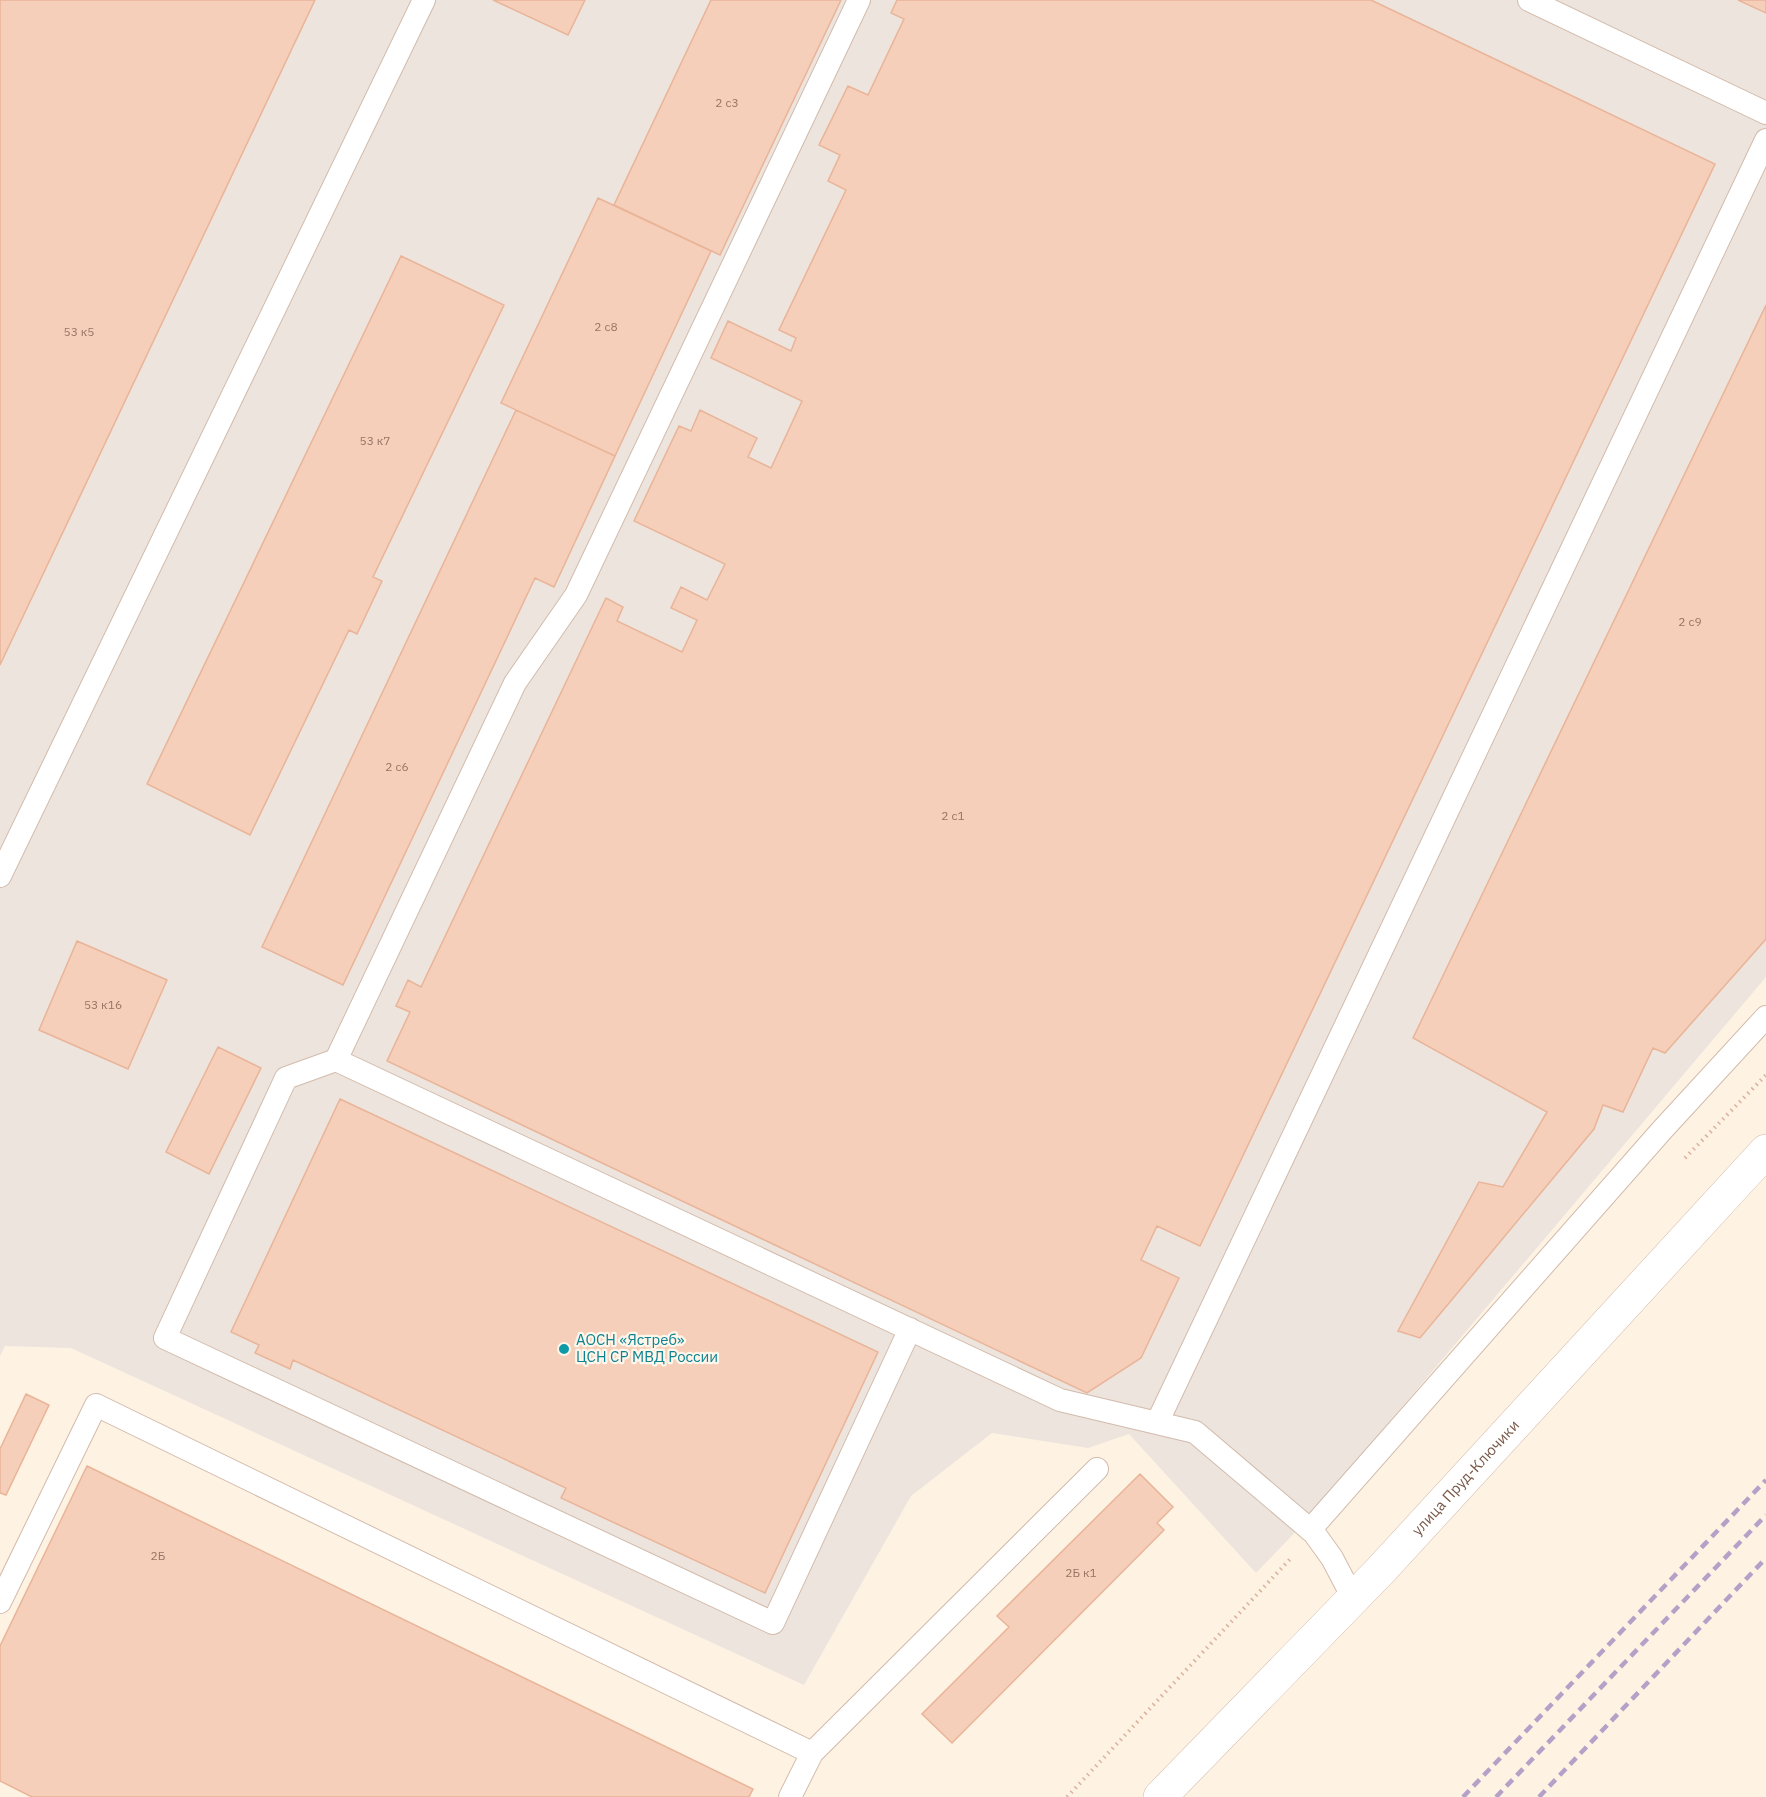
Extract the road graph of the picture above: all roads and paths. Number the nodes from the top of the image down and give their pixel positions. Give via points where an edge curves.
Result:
1 (424, 0) edge
2 (859, 0) edge
3 (1529, 0) edge
4 (1766, 113) edge
5 (1766, 140) edge
6 (0, 876) edge
7 (1766, 1017) edge
8 (336, 1060) junction
9 (1766, 1151) edge
10 (910, 1329) junction
11 (1157, 1423) junction
12 (1097, 1469) dead end
13 (1310, 1530) junction
14 (1353, 1598) junction
15 (0, 1602) edge
16 (812, 1753) junction
17 (790, 1797) edge
18 (1160, 1797) edge

1 - 6 lane
2 - 8 lane via 576,595 515,683
3 - 4 lane
5 - 11 lane
7 - 13 lane
8 - 10 lane
8 - 10 lane via 286,1078 165,1338 772,1623
9 - 14 street, улица Пруд-Ключики
10 - 11 lane via 1060,1400
11 - 13 lane via 1194,1432
12 - 16 lane
13 - 14 lane via 1332,1557
14 - 18 street, улица Пруд-Ключики
15 - 16 lane via 96,1405
16 - 17 lane

